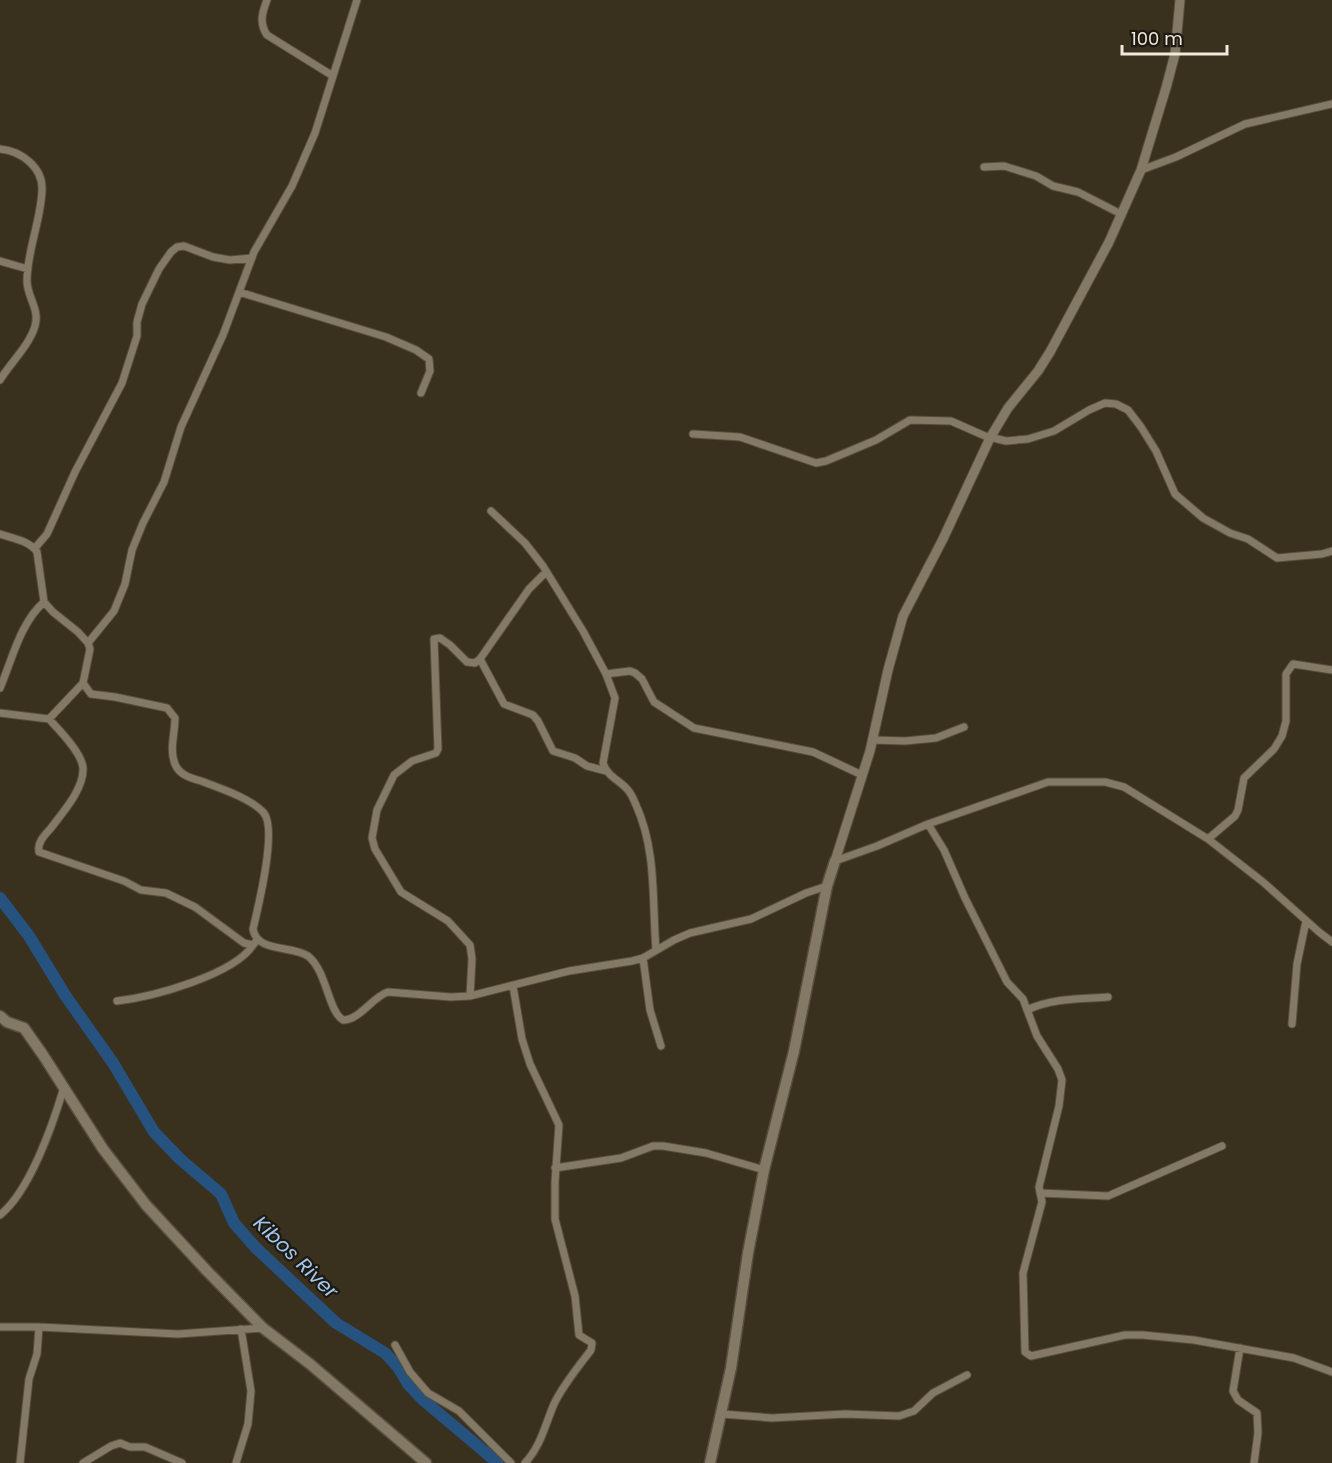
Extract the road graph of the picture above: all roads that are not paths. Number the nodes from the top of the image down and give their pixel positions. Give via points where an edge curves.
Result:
1 (267, 0) edge
2 (357, 0) edge
3 (1180, 0) edge
4 (333, 76) junction
5 (1332, 104) edge
6 (0, 149) edge
7 (984, 167) dead end
8 (1141, 170) junction
9 (1121, 214) junction
10 (252, 258) junction
11 (0, 261) edge
12 (28, 269) junction
13 (239, 292) junction
14 (0, 380) edge
15 (421, 393) dead end
16 (693, 434) dead end
17 (990, 438) junction
18 (491, 511) dead end
19 (0, 534) edge
20 (35, 548) junction
21 (1332, 551) edge
22 (546, 572) junction
23 (44, 602) junction
24 (88, 643) junction
25 (480, 659) junction
26 (1332, 670) edge
27 (606, 674) junction
28 (83, 683) junction
29 (0, 688) edge
30 (0, 713) edge
31 (49, 719) junction
32 (964, 728) dead end
33 (873, 741) junction
34 (606, 771) junction
35 (862, 775) junction
36 (928, 824) junction
37 (1208, 839) junction
38 (835, 861) junction
39 (827, 886) junction
40 (1306, 921) junction
41 (1332, 942) edge
42 (255, 943) junction
43 (656, 950) junction
44 (644, 958) junction
45 (513, 986) junction
46 (470, 996) junction
47 (1108, 998) dead end
48 (117, 1001) dead end
49 (1027, 1010) junction
50 (0, 1016) edge
51 (1292, 1024) dead end
52 (661, 1046) dead end
53 (64, 1087) junction
54 (1222, 1146) dead end
55 (555, 1168) junction
56 (764, 1170) junction
57 (1040, 1193) junction
58 (0, 1215) edge
59 (39, 1327) junction
60 (0, 1328) edge
61 (263, 1328) junction
62 (241, 1329) junction
63 (395, 1345) dead end
64 (1240, 1348) junction
65 (1332, 1372) edge
66 (967, 1375) dead end
67 (722, 1414) junction
68 (20, 1463) edge
69 (83, 1463) edge
70 (182, 1463) edge
71 (236, 1463) edge
72 (426, 1463) edge
73 (511, 1463) edge
74 (525, 1463) edge
75 (710, 1463) edge
76 (1254, 1463) edge

1 - 4 street via 261,16 267,35
2 - 4 street
3 - 8 street via 1175,54
4 - 10 street via 315,133 292,186
5 - 8 street via 1245,124
6 - 12 street via 28,159 43,188
7 - 9 street via 1004,166 1036,176
8 - 9 street
9 - 17 street via 1050,352
10 - 13 street
10 - 20 street via 230,260 184,246 171,252 142,304 137,336 122,383 47,534
11 - 12 street
12 - 14 street via 28,296 37,319 30,339
13 - 15 street via 386,337 416,350 429,359 430,371
13 - 24 street via 181,427 164,482 132,550 114,611
16 - 17 street via 740,437 816,462 876,440 910,420 951,421
17 - 21 street via 1028,439 1105,403 1116,404 1128,410 1141,427 1175,494 1203,518 1277,558
17 - 33 street via 903,616
18 - 22 street via 525,543
19 - 20 street
20 - 23 street
22 - 25 street via 523,596
22 - 27 street
23 - 24 street
23 - 29 street via 18,642
24 - 28 street
25 - 34 street via 504,704 533,715 553,751
25 - 46 street via 467,662 440,638 434,639 438,749 394,775 377,810 372,838 401,892 448,921 470,945
26 - 37 street via 1293,664 1289,668 1282,736 1275,749 1244,778 1235,816
27 - 34 street via 615,698 603,763
27 - 35 street via 635,673 654,702 694,728 813,752
28 - 31 street
28 - 42 street via 91,694 167,708 175,718 172,756 180,772 255,805 267,817 265,878 254,929
30 - 31 street
31 - 42 street via 81,760 83,771 68,807 38,845 39,852 141,890 166,893 195,907 244,943
32 - 33 street via 936,738
33 - 35 street
34 - 43 street via 628,790 642,821 652,872
35 - 38 street
36 - 37 street via 1048,782 1105,782 1124,787
36 - 38 street
36 - 49 street via 1007,981
37 - 40 street
38 - 39 main road
39 - 43 street via 751,919 690,933
39 - 56 main road via 794,1051
40 - 41 street
40 - 51 street via 1297,964
42 - 46 street via 297,951 313,961 343,1020 351,1019 388,992
42 - 48 street via 244,956 197,980 138,999
43 - 44 street
44 - 45 street
44 - 52 street via 650,1010
45 - 46 street
45 - 55 street via 530,1064 559,1125
47 - 49 street via 1064,1000
49 - 57 street via 1062,1080
50 - 53 main road via 24,1029
53 - 58 street via 44,1144 18,1194
53 - 61 main road via 146,1205
54 - 57 street via 1108,1196
55 - 56 street via 621,1158 663,1146 706,1153
55 - 74 street via 555,1219 575,1296 579,1335 592,1346 565,1385 534,1454
56 - 67 main road
57 - 64 street via 1042,1202 1022,1282 1025,1352 1031,1356 1052,1353 1125,1335
59 - 60 street
59 - 62 street via 156,1334
59 - 68 street
61 - 62 street
61 - 72 main road
62 - 71 street via 251,1391 248,1424
63 - 73 street via 428,1393 459,1411
64 - 65 street via 1294,1358
64 - 76 street via 1233,1391 1238,1400 1257,1413
66 - 67 street via 933,1393 914,1411 899,1416 772,1418
67 - 75 main road
69 - 70 street via 120,1443 145,1447

